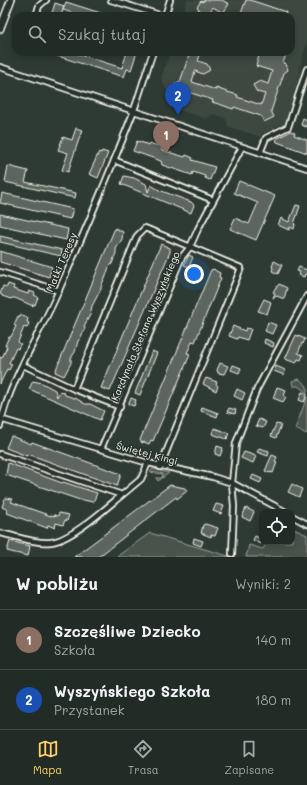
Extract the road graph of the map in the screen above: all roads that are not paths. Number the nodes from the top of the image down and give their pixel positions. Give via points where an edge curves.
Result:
1 (11, 0) edge
2 (46, 0) edge
3 (111, 0) edge
4 (170, 0) edge
5 (37, 12) edge
6 (151, 12) edge
7 (166, 12) edge
8 (0, 29) edge
9 (152, 56) edge
10 (0, 67) edge
11 (307, 69) edge
12 (133, 112) junction
13 (242, 147) junction
14 (260, 153) junction
15 (114, 160) junction
16 (307, 168) edge
17 (214, 200) junction
18 (190, 247) junction
19 (0, 272) edge
20 (59, 291) junction
21 (307, 296) edge
22 (23, 365) junction
23 (74, 389) junction
24 (120, 407) junction
25 (1, 419) edge
26 (0, 426) edge
27 (101, 449) junction
28 (0, 454) edge
29 (148, 463) junction
30 (160, 467) junction
31 (232, 483) junction
32 (122, 495) junction
33 (280, 509) edge
34 (295, 518) edge
35 (307, 524) edge
36 (0, 533) edge
37 (232, 554) dead end

1 - 8 street
2 - 5 street via 39,6
3 - 6 street
4 - 7 street
9 - 12 street, Matki Teresy
10 - 12 street
11 - 14 street via 288,127 266,138
12 - 13 street
12 - 15 street, Matki Teresy
13 - 14 street
13 - 17 street, Kardynała Stefana Wyszyńskiego
14 - 16 street
15 - 17 street
15 - 20 street, Matki Teresy
17 - 18 street, Kardynała Stefana Wyszyńskiego
18 - 23 street via 145,228 137,236
18 - 24 street, Kardynała Stefana Wyszyńskiego via 182,257
18 - 30 street via 241,268
19 - 20 street
20 - 22 street, Matki Teresy
21 - 31 street via 257,389 236,443
22 - 23 street
22 - 25 street, Matki Teresy
23 - 24 street
24 - 27 street, Kardynała Stefana Wyszyńskiego
25 - 26 street, Matki Teresy
25 - 27 street, Świętej Kingi
27 - 29 street, Świętej Kingi
28 - 32 street
29 - 30 street, Świętej Kingi
29 - 32 street via 141,479
30 - 31 street, Świętej Kingi
31 - 33 street, Świętej Kingi
31 - 37 street
32 - 36 street via 61,540 45,542
34 - 35 street

